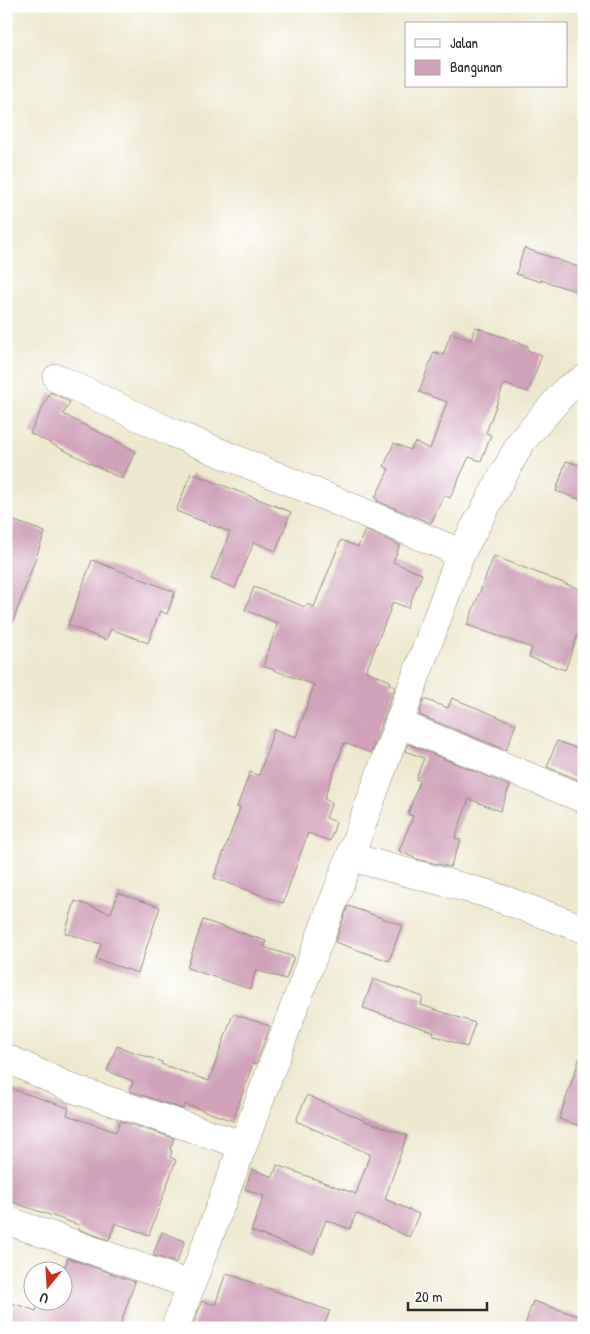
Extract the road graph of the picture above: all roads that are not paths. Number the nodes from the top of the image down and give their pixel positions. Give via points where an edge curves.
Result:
1 (57, 378) dead end
2 (584, 379) edge
3 (461, 554) junction
4 (400, 724) junction
5 (584, 799) edge
6 (350, 857) junction
7 (584, 929) edge
8 (6, 1058) edge
9 (243, 1145) junction
10 (6, 1220) edge
11 (191, 1284) junction
12 (175, 1328) edge

1 - 3 street via 173,433
2 - 3 street via 567,389 521,442
3 - 4 street
4 - 5 street
4 - 6 street
6 - 7 street via 485,893
6 - 9 street
8 - 9 street via 71,1088
9 - 11 street
10 - 11 street
11 - 12 street

